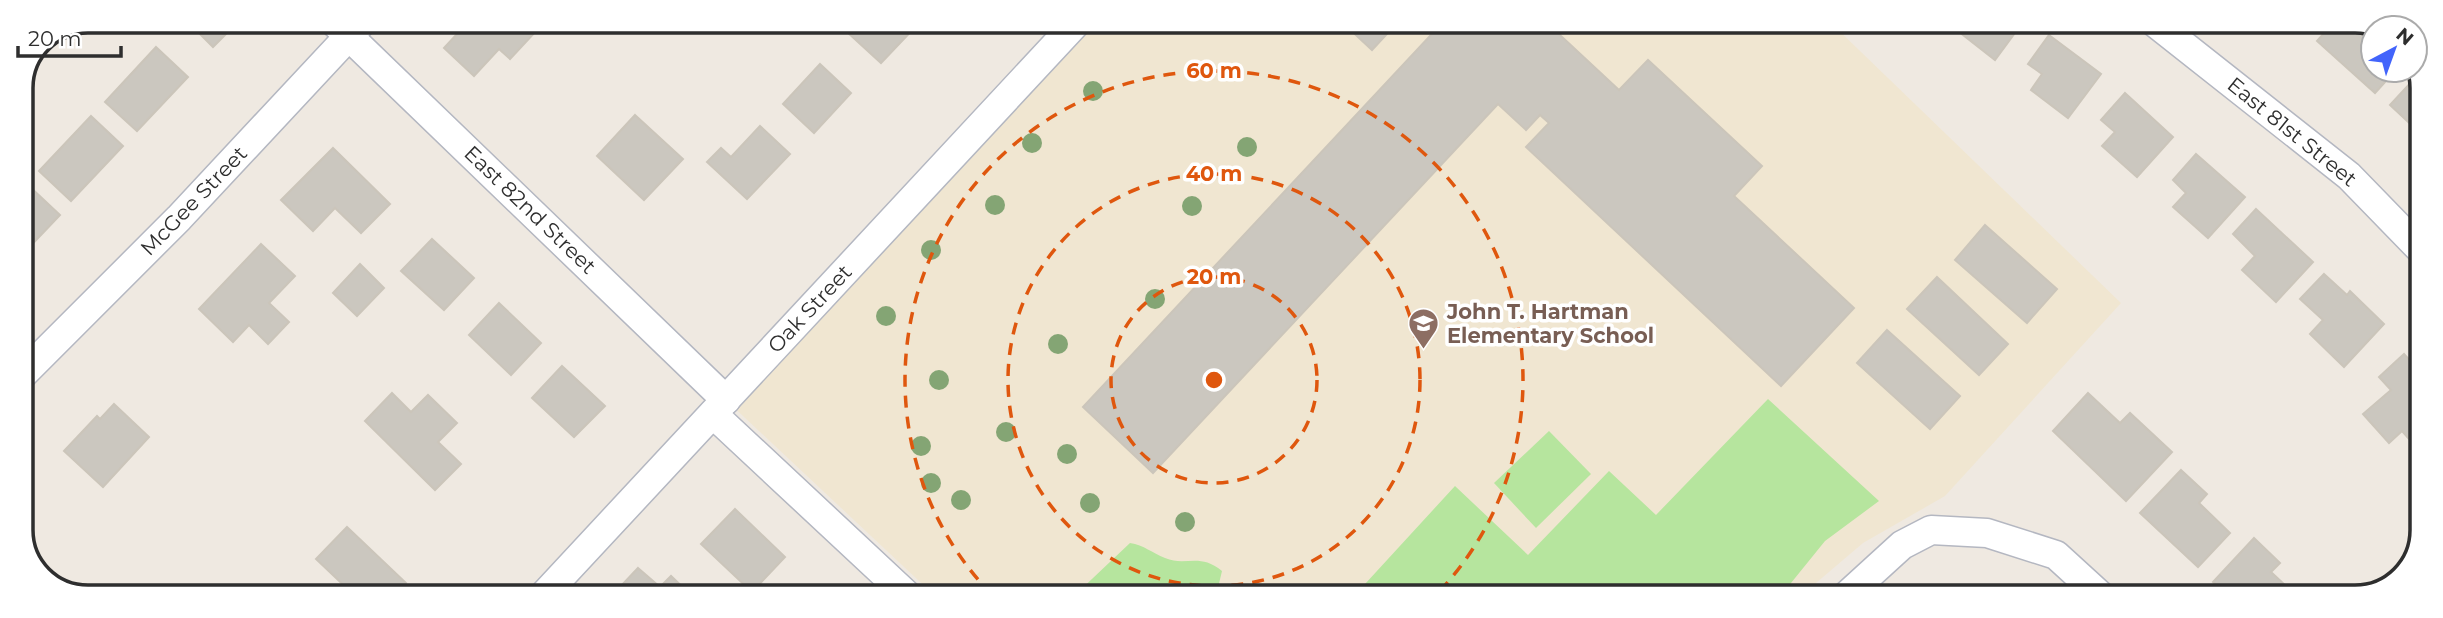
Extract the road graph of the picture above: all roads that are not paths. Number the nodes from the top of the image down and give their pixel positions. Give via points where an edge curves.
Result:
1 (342, 33) edge
2 (355, 33) edge
3 (1067, 33) edge
4 (2168, 33) edge
5 (2410, 239) edge
6 (33, 364) edge
7 (720, 407) junction
8 (553, 585) edge
9 (897, 585) edge
10 (1858, 585) edge
11 (2089, 585) edge

1 - 6 street, McGee Street via 179,218
2 - 7 street, East 82nd Street
3 - 7 street, Oak Street
4 - 5 street, East 81st Street via 2349,176
7 - 8 street, Oak Street
7 - 9 street, East 82nd Street
10 - 11 street via 1902,545 1931,530 1987,533 2056,555

